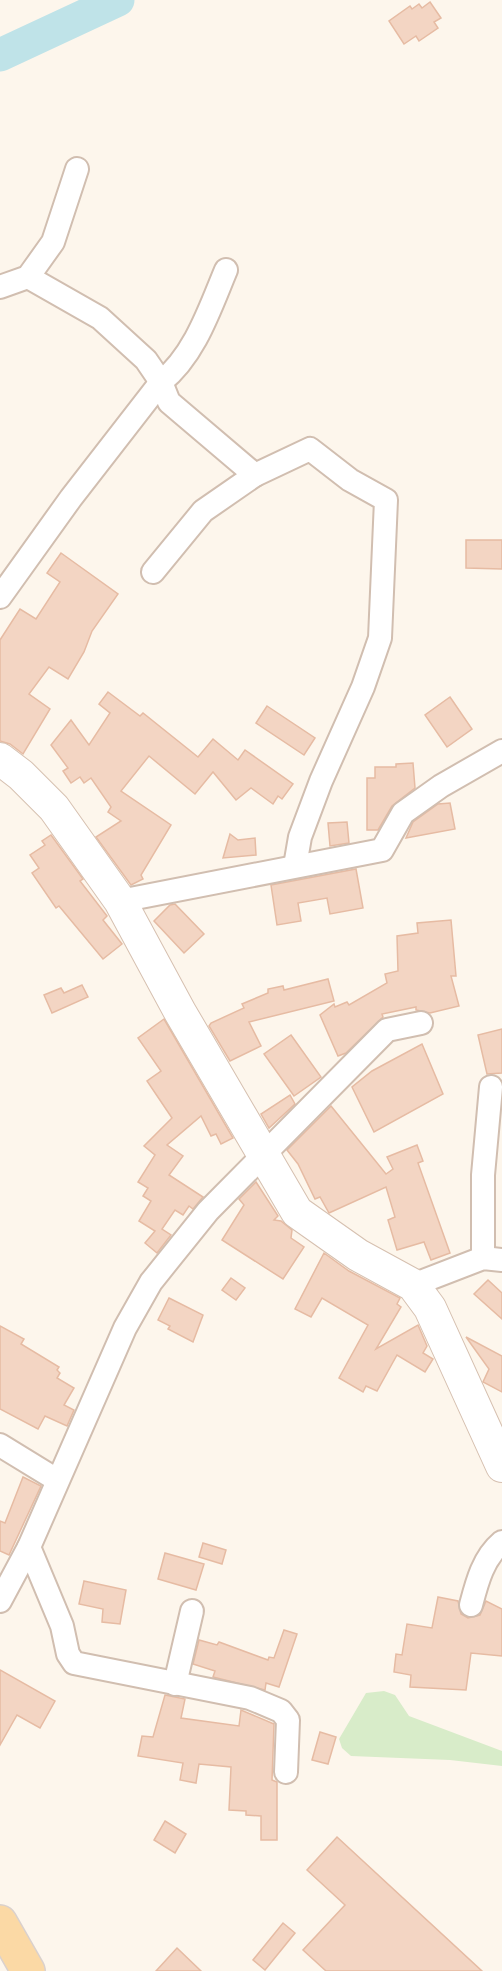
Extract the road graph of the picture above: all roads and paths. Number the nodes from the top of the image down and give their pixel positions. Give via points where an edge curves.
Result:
1 (77, 169) dead end
2 (226, 270) dead end
3 (28, 277) junction
4 (0, 287) edge
5 (161, 382) junction
6 (255, 475) junction
7 (153, 572) dead end
8 (0, 597) edge
9 (502, 751) edge
10 (0, 759) edge
11 (295, 866) junction
12 (120, 901) junction
13 (421, 1023) dead end
14 (492, 1087) dead end
15 (265, 1155) junction
16 (493, 1259) edge
17 (414, 1285) junction
18 (0, 1445) edge
19 (502, 1466) edge
20 (57, 1480) junction
21 (502, 1542) edge
22 (28, 1547) junction
23 (0, 1600) edge
24 (471, 1605) dead end
25 (192, 1611) dead end
26 (175, 1684) junction
27 (286, 1772) dead end
28 (0, 1922) edge
29 (28, 1971) edge

1 - 3 street via 53,242
2 - 5 street via 201,328 173,373
3 - 4 street
3 - 5 street via 100,318 146,360
5 - 6 street via 169,402
5 - 8 street
6 - 7 street via 203,511
6 - 11 street via 310,449 350,480 386,500 380,638 363,687 316,792 300,837
9 - 11 street via 403,813 382,850
10 - 12 street via 54,808
11 - 12 street
12 - 15 street
13 - 15 street via 387,1030
14 - 16 street via 483,1175
15 - 17 street via 297,1212 358,1255
15 - 20 street via 208,1211 151,1282 125,1328
16 - 17 street
17 - 19 street via 430,1308
18 - 20 street
20 - 22 street
21 - 24 street via 490,1553 479,1575
22 - 23 street
22 - 26 street via 74,1663
25 - 26 street
26 - 27 street via 250,1698 281,1711 288,1720
28 - 29 main road

